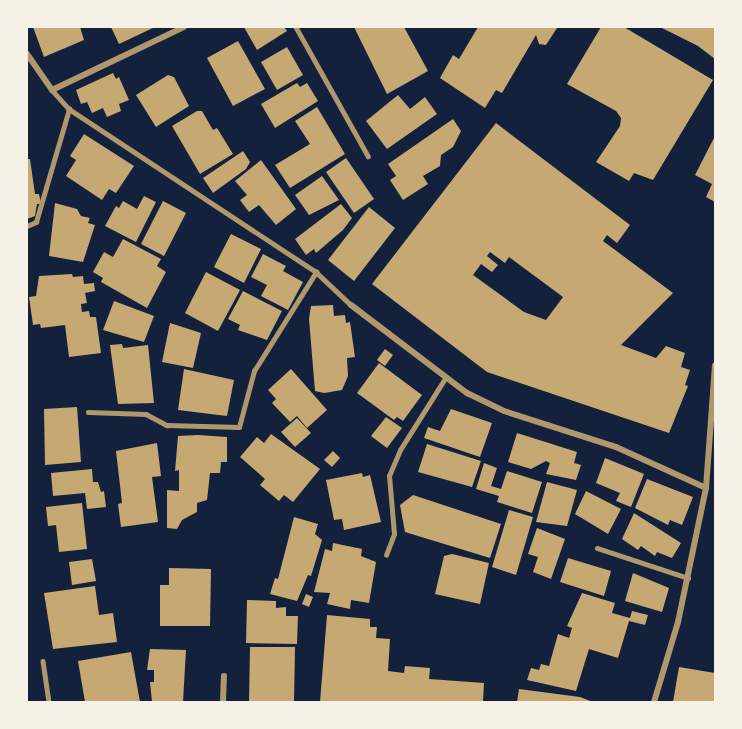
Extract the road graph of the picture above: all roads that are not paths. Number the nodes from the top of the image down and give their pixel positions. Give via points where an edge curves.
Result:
1 (184, 27) edge
2 (296, 27) edge
3 (27, 54) edge
4 (52, 90) junction
5 (69, 109) junction
6 (368, 156) dead end
7 (27, 226) edge
8 (316, 272) junction
9 (351, 305) joint
10 (715, 364) edge
11 (446, 377) junction
12 (88, 412) dead end
13 (706, 488) junction
14 (597, 548) dead end
15 (386, 555) dead end
16 (688, 578) junction
17 (43, 661) dead end
18 (224, 676) dead end
19 (49, 702) edge
20 (223, 702) edge
21 (654, 702) edge

1 - 4 street
2 - 6 lane
3 - 4 street
4 - 5 lane
5 - 7 lane via 36,222
5 - 8 lane
8 - 9 lane
8 - 12 lane via 254,371 239,427 167,425 146,414
9 - 11 street
10 - 13 street
11 - 13 street via 504,411 616,447
11 - 15 lane via 400,450 389,476 394,534
13 - 16 street
14 - 16 lane
16 - 21 street
17 - 19 lane
18 - 20 street

